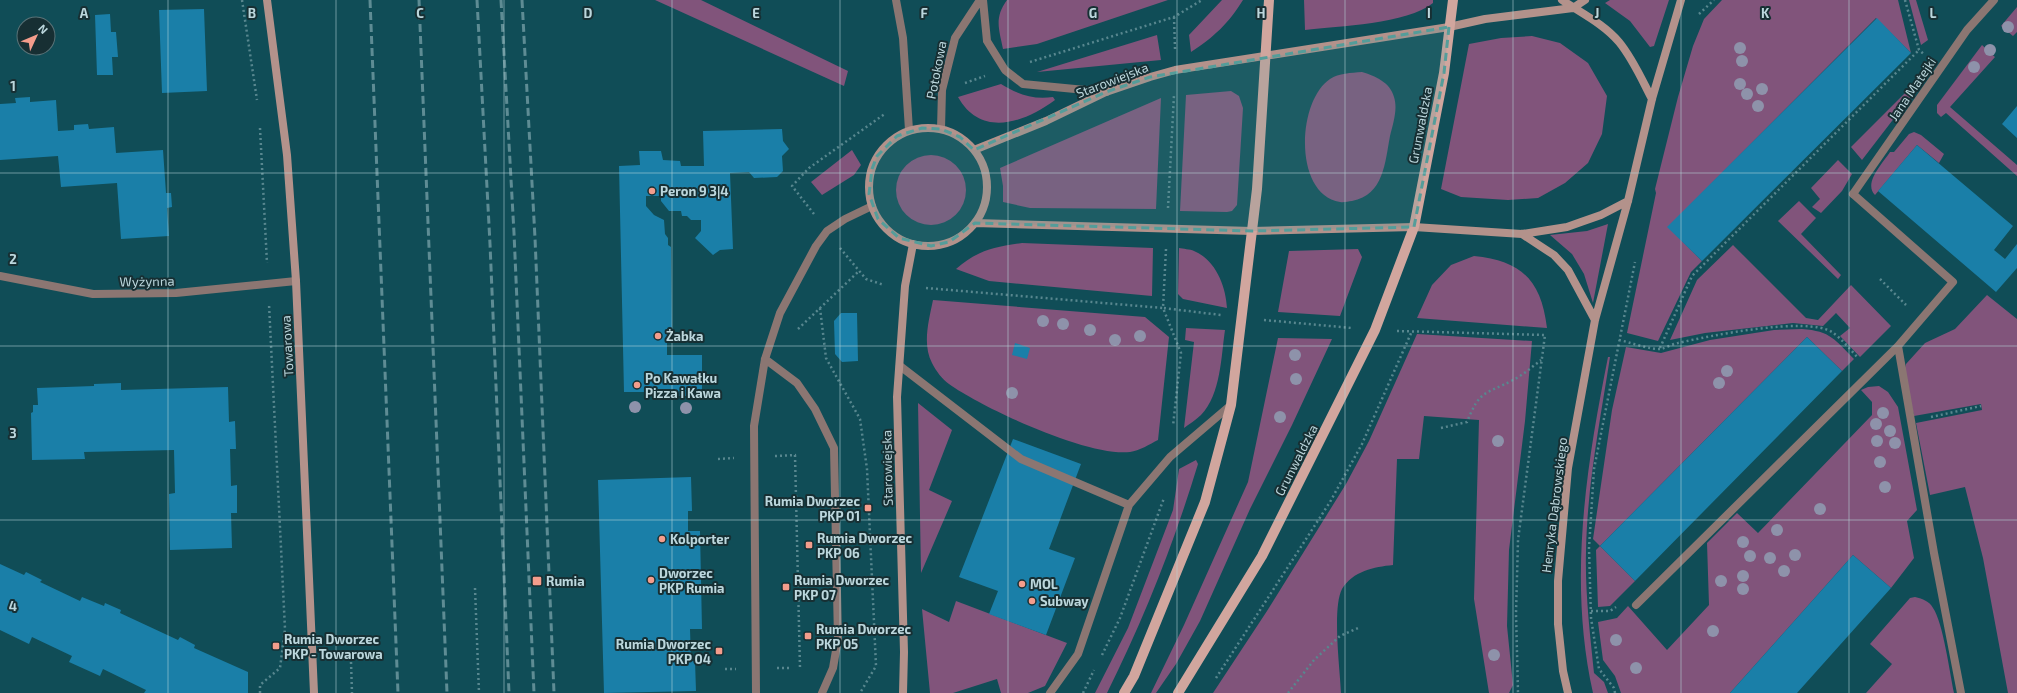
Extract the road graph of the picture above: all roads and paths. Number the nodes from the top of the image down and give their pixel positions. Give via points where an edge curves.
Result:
1 (242, 0) edge
2 (267, 0) edge
3 (896, 0) edge
4 (982, 0) edge
5 (1202, 0) edge
6 (1269, 0) edge
7 (1453, 0) edge
8 (1562, 0) edge
9 (1585, 0) edge
10 (1681, 0) edge
11 (1714, 0) edge
12 (1905, 0) edge
13 (1994, 0) edge
14 (1573, 8) junction
15 (1698, 15) dead end
16 (1174, 17) junction
17 (1449, 27) junction
18 (1919, 50) junction
19 (1266, 55) junction
20 (1175, 57) dead end
21 (1026, 63) dead end
22 (1941, 67) junction
23 (991, 74) dead end
24 (963, 84) dead end
25 (1106, 92) junction
26 (1174, 95) dead end
27 (1652, 99) junction
28 (258, 108) dead end
29 (891, 110) dead end
30 (260, 123) dead end
31 (941, 129) junction
32 (909, 130) junction
33 (974, 150) junction
34 (1628, 201) junction
35 (808, 206) dead end
36 (872, 206) junction
37 (1168, 210) dead end
38 (975, 223) junction
39 (1414, 227) junction
40 (1252, 231) junction
41 (1522, 234) junction
42 (913, 244) junction
43 (1166, 246) dead end
44 (844, 253) dead end
45 (858, 272) junction
46 (0, 276) edge
47 (1880, 278) dead end
48 (296, 281) junction
49 (268, 284) junction
50 (879, 284) dead end
51 (935, 289) dead end
52 (1163, 308) junction
53 (1911, 310) dead end
54 (1595, 320) junction
55 (1412, 331) dead end
56 (1545, 335) dead end
57 (1898, 346) junction
58 (1660, 349) junction
59 (765, 359) junction
60 (1541, 360) junction
61 (1861, 361) dead end
62 (900, 366) junction
63 (1231, 405) junction
64 (1982, 406) dead end
65 (1911, 421) junction
66 (1173, 427) dead end
67 (1441, 428) dead end
68 (785, 455) dead end
69 (1164, 496) dead end
70 (1129, 505) junction
71 (475, 588) dead end
72 (1636, 605) dead end
73 (1610, 611) dead end
74 (1591, 612) junction
75 (1358, 628) dead end
76 (710, 647) dead end
77 (687, 648) dead end
78 (1100, 659) dead end
79 (351, 662) dead end
80 (1096, 666) dead end
81 (800, 668) dead end
82 (1214, 680) dead end
83 (260, 693) edge
84 (314, 693) edge
85 (352, 693) edge
86 (479, 693) edge
87 (756, 693) edge
88 (822, 693) edge
89 (860, 693) edge
90 (903, 693) edge
91 (1050, 693) edge
92 (1083, 693) edge
93 (1124, 693) edge
94 (1178, 693) edge
95 (1288, 693) edge
96 (1518, 693) edge
97 (1568, 693) edge
98 (1615, 693) edge
99 (1961, 693) edge

1 - 28 path
2 - 48 main road, Towarowa via 287,155
3 - 32 street, Potokowa via 903,38
4 - 25 street, Potokowa via 987,41 1005,70 1023,84
4 - 31 street, Potokowa via 955,38 942,90
5 - 16 path
6 - 19 main road
7 - 17 main road, Grunwaldzka
8 - 14 main road
9 - 14 main road
10 - 27 main road, Henryka Dąbrowskiego
11 - 15 path
12 - 18 path
13 - 22 street, Jana Matejki via 1967,30
14 - 17 main road via 1485,19
14 - 27 main road via 1597,22 1619,42
16 - 20 path
16 - 21 path
17 - 19 main road
17 - 39 main road, Grunwaldzka via 1444,73
18 - 22 path
18 - 58 path via 1692,276
19 - 25 main road, Starowiejska via 1175,70
19 - 40 main road
22 - 57 street, Jana Matejki via 1854,194 1953,282
23 - 24 path
25 - 33 main road, Starowiejska via 1046,121
26 - 37 path
27 - 34 main road, Henryka Dąbrowskiego
29 - 35 path via 810,168 792,186
30 - 49 path
31 - 32 main road
31 - 33 main road via 960,137
32 - 36 main road via 887,143 877,156 869,183
33 - 38 main road via 984,167 987,186 984,206
34 - 41 main road via 1601,215 1566,227
34 - 54 main road, Henryka Dąbrowskiego
36 - 42 main road via 887,230
36 - 59 street via 845,219 828,231 816,246 780,313
38 - 40 main road
38 - 42 main road via 964,234 949,242 931,246
39 - 40 main road
39 - 41 main road
39 - 94 main road, Grunwaldzka via 1375,330 1262,556
40 - 63 main road
41 - 54 main road via 1563,264 1573,277
42 - 62 main road, Starowiejska via 905,286
43 - 52 path
44 - 45 path
45 - 50 path via 866,279
45 - 89 path via 820,308 826,358 860,419 867,469 876,666
46 - 49 street, Wyżynna via 93,294 176,293
47 - 53 path
48 - 49 street, Wyżynna
48 - 84 main road, Towarowa
49 - 83 path via 285,629 280,668 260,685
51 - 52 path
52 - 66 path via 1181,352
54 - 97 main road, Henryka Dąbrowskiego via 1568,468 1558,581 1558,624
55 - 82 path via 1362,444 1330,502
56 - 60 path
57 - 65 street
57 - 72 street
58 - 61 path via 1712,336 1797,326 1818,327 1831,332
58 - 74 path via 1619,340 1594,469 1589,548
59 - 87 street via 754,426
59 - 88 street via 797,383 815,409 834,448 838,639 833,668
60 - 67 path via 1514,380 1484,394 1474,404 1467,422
60 - 96 path via 1518,540
62 - 70 street via 1021,459
62 - 90 main road, Starowiejska via 897,397
63 - 70 street via 1170,456
63 - 93 main road via 1205,502 1134,676
64 - 65 path
65 - 99 street
68 - 81 path via 795,455
69 - 78 path via 1120,618
70 - 91 street via 1078,654
71 - 86 path
73 - 74 path
74 - 98 path via 1599,669
75 - 95 path via 1340,636 1314,660
76 - 77 path
79 - 85 path
80 - 92 path

